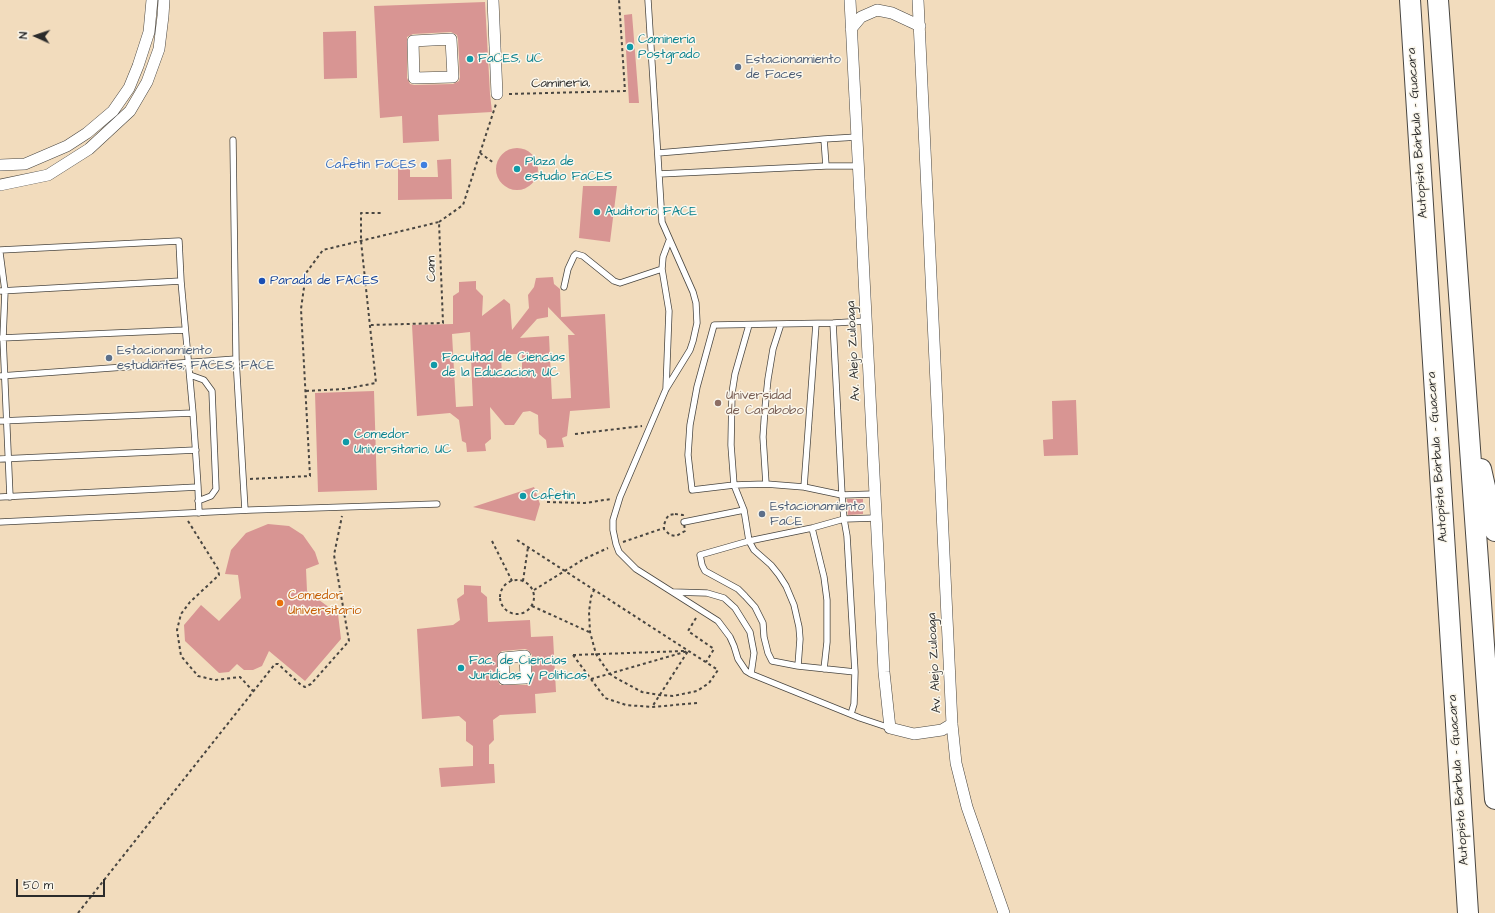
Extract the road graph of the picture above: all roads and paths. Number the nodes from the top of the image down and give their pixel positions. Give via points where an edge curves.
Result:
1 (152, 0) edge
2 (164, 0) edge
3 (493, 0) edge
4 (619, 0) edge
5 (648, 0) edge
6 (850, 0) edge
7 (918, 0) edge
8 (1410, 0) edge
9 (1438, 0) edge
10 (920, 26) junction
11 (851, 29) junction
12 (453, 77) joint
13 (501, 94) junction
14 (857, 137) junction
15 (824, 139) junction
16 (233, 140) dead end
17 (480, 153) junction
18 (658, 153) junction
19 (494, 163) dead end
20 (0, 165) edge
21 (826, 166) junction
22 (858, 166) junction
23 (659, 174) junction
24 (0, 185) edge
25 (382, 213) dead end
26 (439, 222) junction
27 (669, 241) junction
28 (361, 242) junction
29 (0, 250) edge
30 (0, 253) edge
31 (662, 269) junction
32 (181, 281) junction
33 (564, 287) dead end
34 (2, 291) edge
35 (866, 321) junction
36 (833, 323) junction
37 (781, 324) junction
38 (816, 324) junction
39 (371, 325) junction
40 (749, 325) junction
41 (184, 330) junction
42 (2, 338) edge
43 (236, 359) junction
44 (189, 363) junction
45 (190, 375) junction
46 (2, 376) edge
47 (1465, 384) junction
48 (666, 389) junction
49 (306, 391) junction
50 (193, 413) junction
51 (0, 421) edge
52 (7, 421) junction
53 (650, 425) junction
54 (576, 434) dead end
55 (196, 450) junction
56 (0, 459) edge
57 (8, 459) junction
58 (249, 479) dead end
59 (766, 484) junction
60 (734, 485) junction
61 (198, 487) junction
62 (804, 487) junction
63 (874, 494) junction
64 (842, 495) junction
65 (0, 497) edge
66 (10, 497) junction
67 (620, 497) junction
68 (198, 501) junction
69 (547, 502) dead end
70 (437, 504) dead end
71 (343, 507) junction
72 (245, 510) junction
73 (744, 510) junction
74 (184, 513) junction
75 (199, 513) junction
76 (876, 518) junction
77 (844, 519) junction
78 (0, 522) edge
79 (684, 522) dead end
80 (664, 528) dead end
81 (812, 528) junction
82 (1495, 531) edge
83 (517, 540) dead end
84 (492, 541) dead end
85 (749, 541) junction
86 (616, 544) junction
87 (528, 547) junction
88 (564, 571) junction
89 (512, 581) junction
90 (523, 581) junction
91 (534, 590) junction
92 (594, 590) junction
93 (672, 592) junction
94 (532, 606) junction
95 (702, 610) junction
96 (590, 632) junction
97 (688, 651) junction
98 (596, 654) junction
99 (706, 662) junction
100 (798, 666) junction
101 (824, 669) junction
102 (855, 672) junction
103 (610, 674) junction
104 (751, 674) junction
105 (591, 679) junction
106 (253, 691) junction
107 (659, 695) junction
108 (697, 703) dead end
109 (652, 707) junction
110 (851, 714) junction
111 (952, 724) junction
112 (890, 728) junction
113 (1495, 799) edge
114 (78, 913) edge
115 (1004, 913) edge
116 (1468, 913) edge

1 - 20 street via 149,32 138,66 129,88 113,111 67,146 25,164
2 - 24 street via 158,49 147,82 130,111 89,149 48,175
3 - 13 street
4 - 13 path, Camineria, via 625,91
5 - 18 lane
6 - 11 street, Av. Alejo Zuloaga
7 - 10 street, Av. Alejo Zuloaga
8 - 116 highway, Autopista Bárbula - Guacara
9 - 47 highway
10 - 11 street via 892,13 877,10 861,17
10 - 111 street, Av. Alejo Zuloaga
11 - 14 street, Av. Alejo Zuloaga
12 - 12 street via 452,39 413,41 414,78
13 - 17 path
14 - 15 lane
14 - 22 street, Av. Alejo Zuloaga
15 - 18 lane
15 - 21 lane
16 - 43 lane
17 - 19 path
17 - 26 path via 463,205
18 - 23 lane
21 - 22 lane
21 - 23 lane
22 - 35 street, Av. Alejo Zuloaga
23 - 27 lane via 662,222
25 - 28 path via 361,213
26 - 28 path
26 - 39 path, Cam via 443,323
27 - 31 lane
27 - 48 lane via 693,292 697,323 690,350
28 - 39 path
28 - 49 path via 323,250 306,273 302,309
29 - 32 lane via 179,241
30 - 34 lane
31 - 33 lane via 620,283 583,256 576,254 568,269
31 - 48 lane via 669,311
32 - 34 lane
32 - 41 lane
34 - 42 lane
35 - 36 lane
35 - 63 street, Av. Alejo Zuloaga
36 - 38 lane
36 - 64 lane
37 - 38 lane
37 - 40 lane
37 - 59 lane via 773,349 765,408 763,437
38 - 62 lane
39 - 49 path via 376,383 344,389
40 - 60 lane via 732,393 731,445
40 - 60 lane via 714,325 697,387 689,438 692,490
41 - 42 lane
41 - 44 lane
42 - 46 lane
43 - 44 lane
43 - 72 lane
44 - 45 lane
44 - 46 lane
45 - 50 lane
45 - 68 lane via 204,380 212,391 216,489 211,496
46 - 52 lane
47 - 82 highway
47 - 113 highway
48 - 53 lane
49 - 58 path via 310,476
50 - 52 lane
50 - 55 lane
51 - 52 lane
52 - 57 lane
53 - 54 path
53 - 67 lane
55 - 57 lane
55 - 61 lane
56 - 57 lane
57 - 66 lane
59 - 60 lane
59 - 62 lane
60 - 73 lane
61 - 66 lane
61 - 68 lane
62 - 64 lane
63 - 64 lane
63 - 76 street, Av. Alejo Zuloaga
64 - 77 lane
65 - 66 lane
67 - 69 path via 585,503
67 - 86 lane via 613,520
68 - 75 lane
70 - 71 lane
71 - 72 lane
71 - 106 path via 334,555 349,641 306,687 275,664
72 - 75 lane
73 - 79 lane
73 - 85 lane
74 - 75 lane
74 - 78 lane
74 - 106 path via 218,569 219,575 181,614 177,630 181,656 198,676 215,680 240,677
76 - 77 lane
76 - 112 street, Av. Alejo Zuloaga via 884,672
77 - 81 lane
77 - 102 lane
80 - 86 path
81 - 85 lane
81 - 101 lane via 827,600
83 - 87 path
84 - 89 path
85 - 100 lane via 754,550 779,575 791,595 799,627
85 - 100 lane via 700,555 702,565 705,572 738,589 752,602 763,623 764,637 772,661
86 - 88 path
86 - 93 lane via 619,552 636,569
87 - 88 path
87 - 90 path
88 - 91 path
88 - 92 path
89 - 90 path
89 - 94 path via 501,589 500,600 504,609 512,614 522,614
90 - 91 path
91 - 94 path via 535,600
92 - 96 path via 589,612
92 - 97 path
93 - 95 lane
93 - 104 lane via 707,593 724,598 735,608 750,632 754,653
94 - 96 path
95 - 99 path via 688,631 714,649
95 - 104 lane via 725,628 741,665
96 - 98 path
97 - 98 path
97 - 99 path
97 - 103 path
97 - 107 path
98 - 103 path
98 - 105 path via 573,655
99 - 107 path via 718,670 709,683 697,691 673,696
100 - 101 lane
101 - 102 lane
102 - 110 lane via 854,704
103 - 105 path
103 - 107 path via 642,692
104 - 110 lane
105 - 109 path via 605,698 626,705
106 - 114 path
107 - 109 path
108 - 109 path
110 - 112 lane
111 - 112 street, Av. Alejo Zuloaga via 942,730 914,734
111 - 115 street via 956,763 967,807

